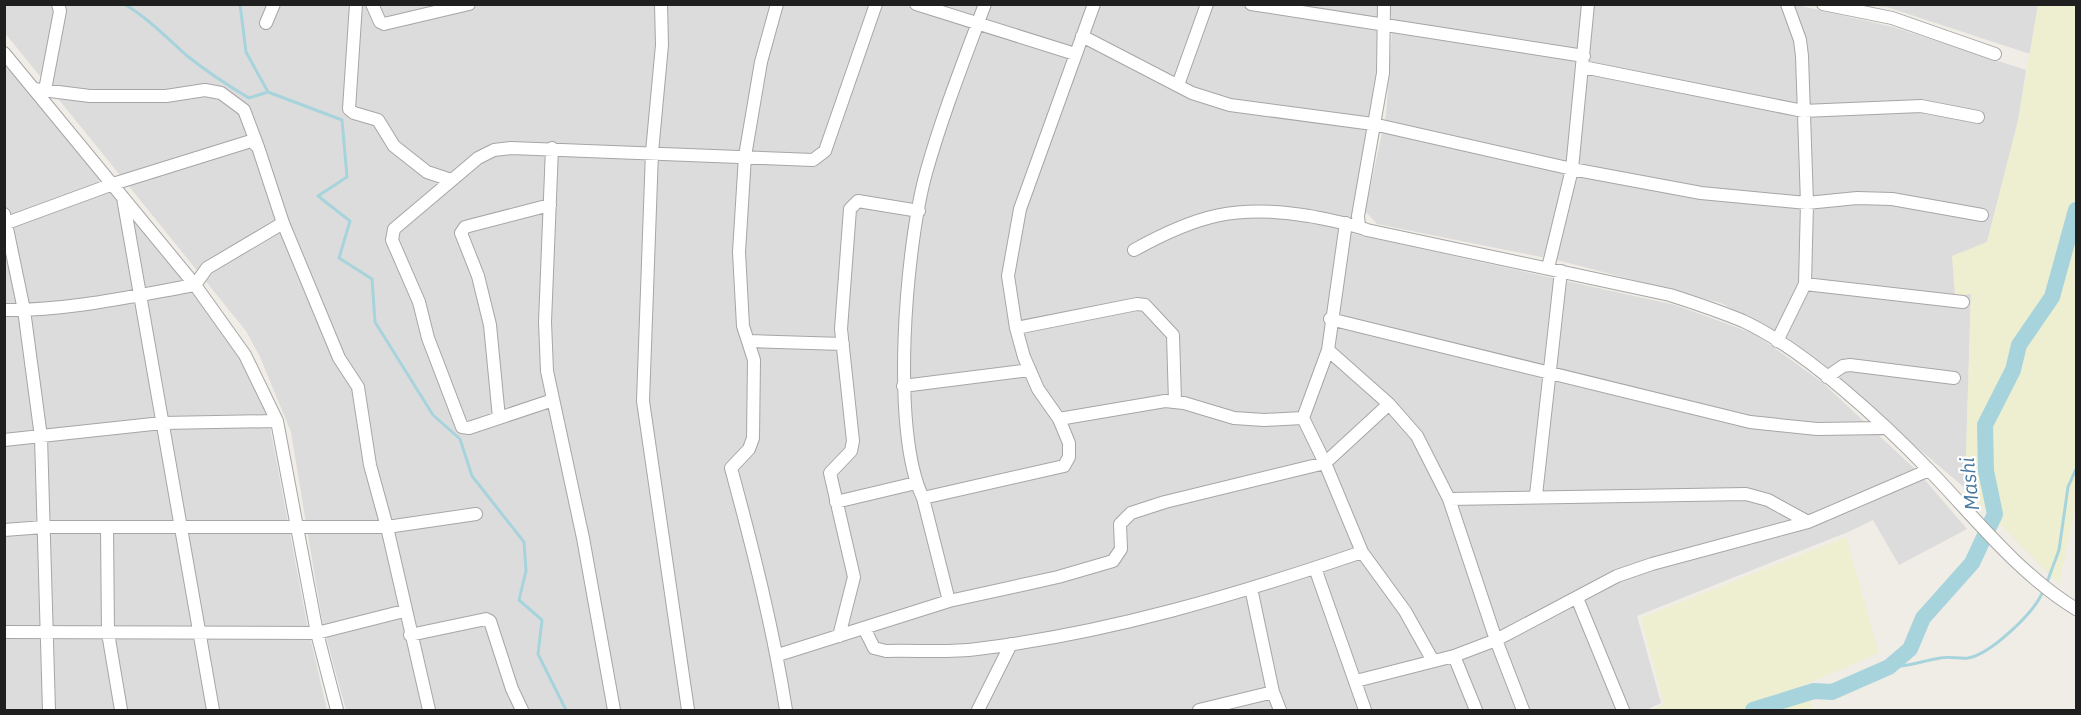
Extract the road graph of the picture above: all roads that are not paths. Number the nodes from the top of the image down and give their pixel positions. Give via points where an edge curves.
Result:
1 (58, 4) edge
2 (274, 4) edge
3 (356, 4) edge
4 (372, 4) edge
5 (661, 4) edge
6 (777, 4) edge
7 (876, 4) edge
8 (916, 4) edge
9 (985, 4) edge
10 (1094, 4) edge
11 (1207, 4) edge
12 (1251, 4) edge
13 (1384, 4) edge
14 (1588, 4) edge
15 (1786, 4) edge
16 (1823, 4) edge
17 (469, 5) edge
18 (266, 22) dead end
19 (978, 24) junction
20 (1385, 25) junction
21 (1082, 36) junction
22 (4, 53) edge
23 (1075, 54) junction
24 (1995, 54) dead end
25 (1583, 61) junction
26 (1178, 85) junction
27 (40, 90) junction
28 (1803, 111) junction
29 (1978, 117) dead end
30 (1373, 124) junction
31 (258, 147) junction
32 (552, 148) junction
33 (652, 152) junction
34 (744, 156) junction
35 (1572, 169) junction
36 (451, 180) junction
37 (113, 184) junction
38 (123, 196) junction
39 (1806, 203) junction
40 (550, 205) junction
41 (919, 211) junction
42 (1982, 215) dead end
43 (5, 220) edge
44 (283, 223) junction
45 (1346, 223) junction
46 (1359, 226) junction
47 (1134, 250) dead end
48 (1555, 270) junction
49 (1805, 284) junction
50 (195, 285) junction
51 (141, 295) junction
52 (1962, 302) dead end
53 (4, 310) edge
54 (24, 310) junction
55 (1330, 319) junction
56 (1016, 328) junction
57 (750, 341) junction
58 (1777, 341) junction
59 (843, 344) junction
60 (1328, 350) junction
61 (1030, 370) junction
62 (1548, 370) junction
63 (1827, 377) junction
64 (1954, 378) dead end
65 (903, 386) junction
66 (554, 399) junction
67 (1175, 402) junction
68 (1389, 404) junction
69 (499, 418) junction
70 (1303, 418) junction
71 (1059, 419) junction
72 (277, 421) junction
73 (162, 423) junction
74 (1884, 428) junction
75 (41, 437) junction
76 (4, 440) edge
77 (1326, 463) junction
78 (1929, 470) junction
79 (916, 483) junction
80 (1536, 495) junction
81 (923, 498) junction
82 (1449, 499) junction
83 (836, 502) junction
84 (476, 514) dead end
85 (1808, 522) junction
86 (44, 527) junction
87 (107, 527) junction
88 (181, 527) junction
89 (387, 527) junction
90 (299, 528) junction
91 (4, 530) edge
92 (1362, 552) junction
93 (1315, 568) junction
94 (1251, 588) junction
95 (1577, 598) junction
96 (949, 602) junction
97 (2076, 609) edge
98 (404, 611) junction
99 (864, 628) junction
100 (4, 632) edge
101 (48, 632) junction
102 (108, 633) junction
103 (317, 633) junction
104 (201, 634) junction
105 (410, 635) junction
106 (839, 636) junction
107 (1496, 640) junction
108 (1011, 644) junction
109 (778, 656) junction
110 (1454, 656) junction
111 (1433, 661) junction
112 (1356, 681) junction
113 (1273, 692) junction
114 (49, 711) edge
115 (121, 711) edge
116 (213, 711) edge
117 (337, 711) edge
118 (429, 711) edge
119 (522, 711) edge
120 (614, 711) edge
121 (688, 711) edge
122 (786, 711) edge
123 (978, 711) edge
124 (1199, 711) edge
125 (1280, 711) edge
126 (1365, 711) edge
127 (1476, 711) edge
128 (1523, 711) edge
129 (1623, 711) edge

1 - 27 street via 60,10
2 - 18 street
3 - 36 street via 350,109 378,120 389,141 427,172
4 - 17 street via 384,24
5 - 33 street via 663,45
6 - 34 street via 761,62
7 - 34 street via 825,150 819,157 813,160
8 - 19 street
9 - 19 street
10 - 21 street
11 - 26 street
12 - 20 street
13 - 20 street
14 - 25 street
15 - 28 street via 1800,40
16 - 24 street via 1892,18
19 - 23 street
19 - 41 street via 929,165
20 - 25 street
20 - 30 street via 1383,73
21 - 23 street
21 - 26 street
22 - 27 street
23 - 56 street via 1020,209 1008,276
25 - 28 street
25 - 35 street
26 - 30 street via 1230,105
27 - 31 street via 90,96 166,96 205,90 221,93 244,110
27 - 37 street
28 - 29 street via 1914,106
28 - 39 street
30 - 35 street
30 - 46 street
31 - 37 street via 251,141 244,142
31 - 44 street
32 - 33 street
32 - 36 street via 494,150
32 - 40 street
33 - 34 street
33 - 121 street via 643,400
34 - 57 street via 739,252 743,326
35 - 39 street via 1701,193
35 - 48 street
36 - 69 street via 394,229 392,240 419,302 428,338 462,427
37 - 38 street
37 - 43 street
38 - 50 street
38 - 51 street
39 - 42 street via 1892,199
39 - 49 street
40 - 66 street via 545,322 547,371
40 - 69 street via 465,227 461,233 478,276 490,325
41 - 59 street via 858,201 850,209
41 - 65 street via 909,281
43 - 54 street
44 - 50 street via 207,268
44 - 89 street via 339,358 358,387 370,465
45 - 46 street
45 - 47 street via 1281,212 1232,212 1173,229
45 - 55 street
46 - 48 street
48 - 58 street via 1708,307
48 - 62 street
49 - 52 street
49 - 58 street
50 - 51 street
50 - 72 street via 245,355
51 - 54 street
51 - 73 street
53 - 54 street
54 - 75 street
55 - 60 street
55 - 62 street
56 - 61 street
56 - 67 street via 1145,305 1173,335
57 - 59 street
57 - 109 street via 754,360 753,438 749,449 731,468
58 - 63 street
59 - 83 street via 853,441 851,451 830,473
60 - 68 street
60 - 70 street
61 - 65 street
61 - 71 street
62 - 74 street via 1750,422 1817,429
62 - 80 street
63 - 64 street via 1850,365
63 - 74 street
65 - 79 street
66 - 69 street
66 - 120 street
67 - 70 street via 1234,418
67 - 71 street
68 - 77 street
68 - 82 street via 1412,429
70 - 77 street
71 - 81 street via 1069,443 1064,466
72 - 73 street
72 - 90 street
73 - 75 street
73 - 88 street
74 - 78 street
75 - 76 street
75 - 86 street
77 - 92 street
77 - 96 street via 1131,513 1120,524 1121,549 1113,561
78 - 85 street
78 - 97 street via 2039,582
79 - 81 street
79 - 83 street
80 - 82 street
80 - 85 street via 1746,494 1768,500
81 - 96 street
82 - 107 street
83 - 106 street via 854,577
84 - 89 street
85 - 95 street via 1652,564 1617,576
86 - 87 street
86 - 91 street
86 - 101 street
87 - 88 street
87 - 102 street
88 - 90 street
88 - 104 street
89 - 90 street
89 - 98 street
90 - 103 street
92 - 93 street
92 - 111 street via 1405,611
93 - 94 street
93 - 112 street
94 - 108 street via 1082,633
94 - 113 street
95 - 107 street
95 - 129 street
96 - 99 street
98 - 103 street
98 - 105 street
99 - 106 street
99 - 108 street via 874,648 886,651 975,650
100 - 101 street
101 - 102 street
101 - 114 street
102 - 104 street
102 - 115 street
103 - 104 street
103 - 117 street
104 - 116 street
105 - 118 street
105 - 119 street via 490,621
106 - 109 street
107 - 110 street
107 - 128 street
108 - 123 street
109 - 122 street
110 - 111 street
110 - 127 street
111 - 112 street
112 - 126 street
113 - 124 street
113 - 125 street

